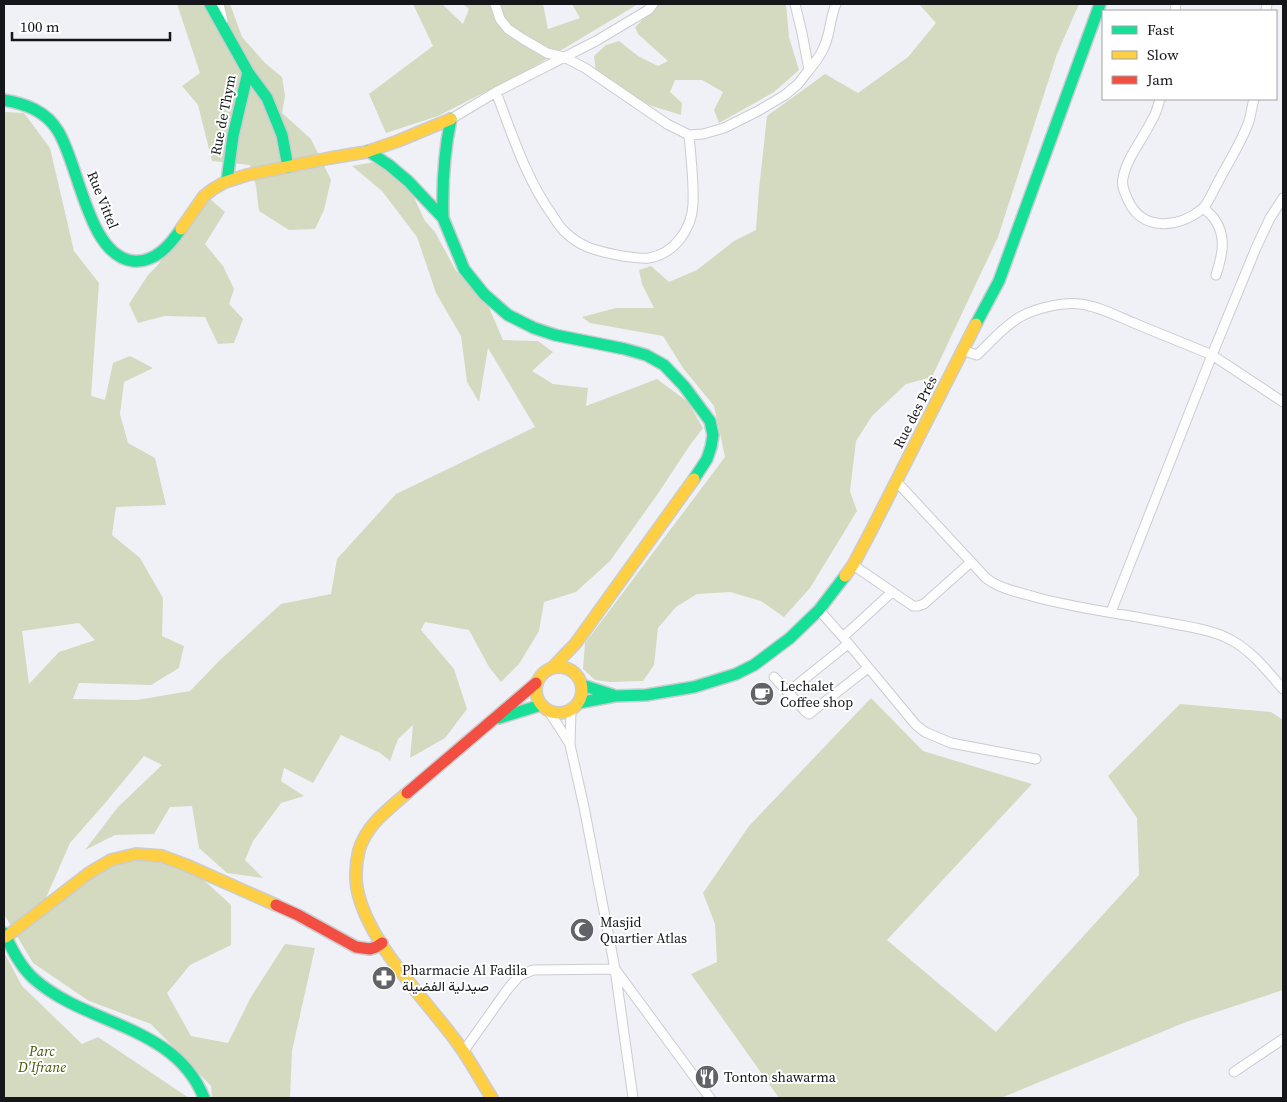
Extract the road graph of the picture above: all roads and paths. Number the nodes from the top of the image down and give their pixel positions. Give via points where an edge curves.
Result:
1 (210, 4) edge
2 (219, 4) edge
3 (495, 4) edge
4 (653, 4) edge
5 (795, 4) edge
6 (836, 4) edge
7 (1100, 4) edge
8 (225, 29) junction
9 (564, 57) junction
10 (809, 70) junction
11 (248, 72) junction
12 (496, 92) junction
13 (4, 100) edge
14 (1160, 100) edge
15 (1254, 100) edge
16 (451, 119) junction
17 (689, 135) junction
18 (368, 151) junction
19 (288, 167) junction
20 (227, 181) junction
21 (1283, 198) edge
22 (1204, 208) junction
23 (443, 218) junction
24 (1216, 275) dead end
25 (962, 350) junction
26 (1212, 355) junction
27 (1283, 402) edge
28 (896, 482) junction
29 (971, 562) junction
30 (853, 565) junction
31 (892, 592) junction
32 (819, 610) junction
33 (1111, 612) junction
34 (845, 640) junction
35 (576, 643) junction
36 (554, 667) junction
37 (868, 668) junction
38 (575, 673) junction
39 (774, 677) dead end
40 (536, 683) junction
41 (582, 686) junction
42 (1283, 689) edge
43 (788, 692) junction
44 (615, 696) junction
45 (574, 707) junction
46 (544, 708) junction
47 (494, 720) junction
48 (570, 745) junction
49 (1036, 758) dead end
50 (5, 935) edge
51 (382, 943) junction
52 (615, 969) junction
53 (1283, 1039) edge
54 (463, 1052) junction
55 (1234, 1072) dead end
56 (204, 1098) edge
57 (492, 1098) edge
58 (633, 1098) edge
59 (710, 1098) edge

1 - 8 street, Rue de Thym
2 - 8 street
3 - 9 street via 500,19 508,28 536,48
4 - 9 street via 648,10
5 - 10 street
6 - 10 street via 824,51
7 - 25 street, Rue des Prés via 998,282
8 - 11 street, Rue de Thym
9 - 12 street
9 - 17 street
10 - 17 street via 785,95 758,112 724,128
11 - 19 street via 267,98 282,135
11 - 20 street, Rue de Thym via 233,136
12 - 16 street
12 - 17 street via 542,202 564,231 589,248 602,252 647,258 674,247 685,232 693,205
13 - 20 street, Rue Vittel via 31,107 54,124 70,156 96,228 109,250 120,258 140,261 155,257 180,230 205,195
14 - 22 street via 1153,120 1127,166 1124,190 1130,204 1150,222 1174,222
15 - 22 street via 1233,155
16 - 18 street, Rue Vittel
16 - 23 street via 442,168
18 - 19 street, Rue Vittel
18 - 23 street via 408,181
19 - 20 street, Rue Vittel
21 - 26 street via 1256,248
22 - 24 street via 1216,220 1221,234 1223,252
23 - 35 street via 464,269 484,294 508,315 555,335 646,355 664,366 684,386 710,421 713,435 707,459
25 - 26 street via 977,354 1022,316 1061,304 1080,304 1113,314
25 - 28 street, Rue des Prés
26 - 27 street
26 - 33 street
28 - 29 street
28 - 30 street, Rue des Prés
29 - 31 street via 924,604 913,606
29 - 33 street via 986,578 1014,591 1052,602
30 - 31 street
30 - 32 street, Rue des Prés
31 - 34 street
32 - 34 street
32 - 44 street, Rue des Prés via 779,647 736,674 694,688 646,696
33 - 42 street via 1211,632 1230,639 1243,647
34 - 37 street
34 - 43 street
35 - 36 street
35 - 38 street
36 - 38 street
36 - 40 street via 546,670
37 - 43 street via 809,714
37 - 49 street via 925,732 952,743
38 - 41 street
39 - 43 street
40 - 46 street via 537,699
40 - 47 street
41 - 44 street, Rue des Prés
41 - 45 street via 582,695
44 - 45 street, Rue des Prés
45 - 46 street via 564,713
45 - 48 street
46 - 47 street
46 - 48 street
47 - 51 street via 380,816 368,830 358,854 356,882 359,898
48 - 52 street
50 - 51 street via 89,873 111,860 136,854 162,856 186,865 298,915 364,950
50 - 56 street via 32,977 79,1008 147,1037 174,1055 195,1078
51 - 54 street
52 - 54 street via 533,970 518,976
52 - 58 street
52 - 59 street
53 - 55 street
54 - 57 street

